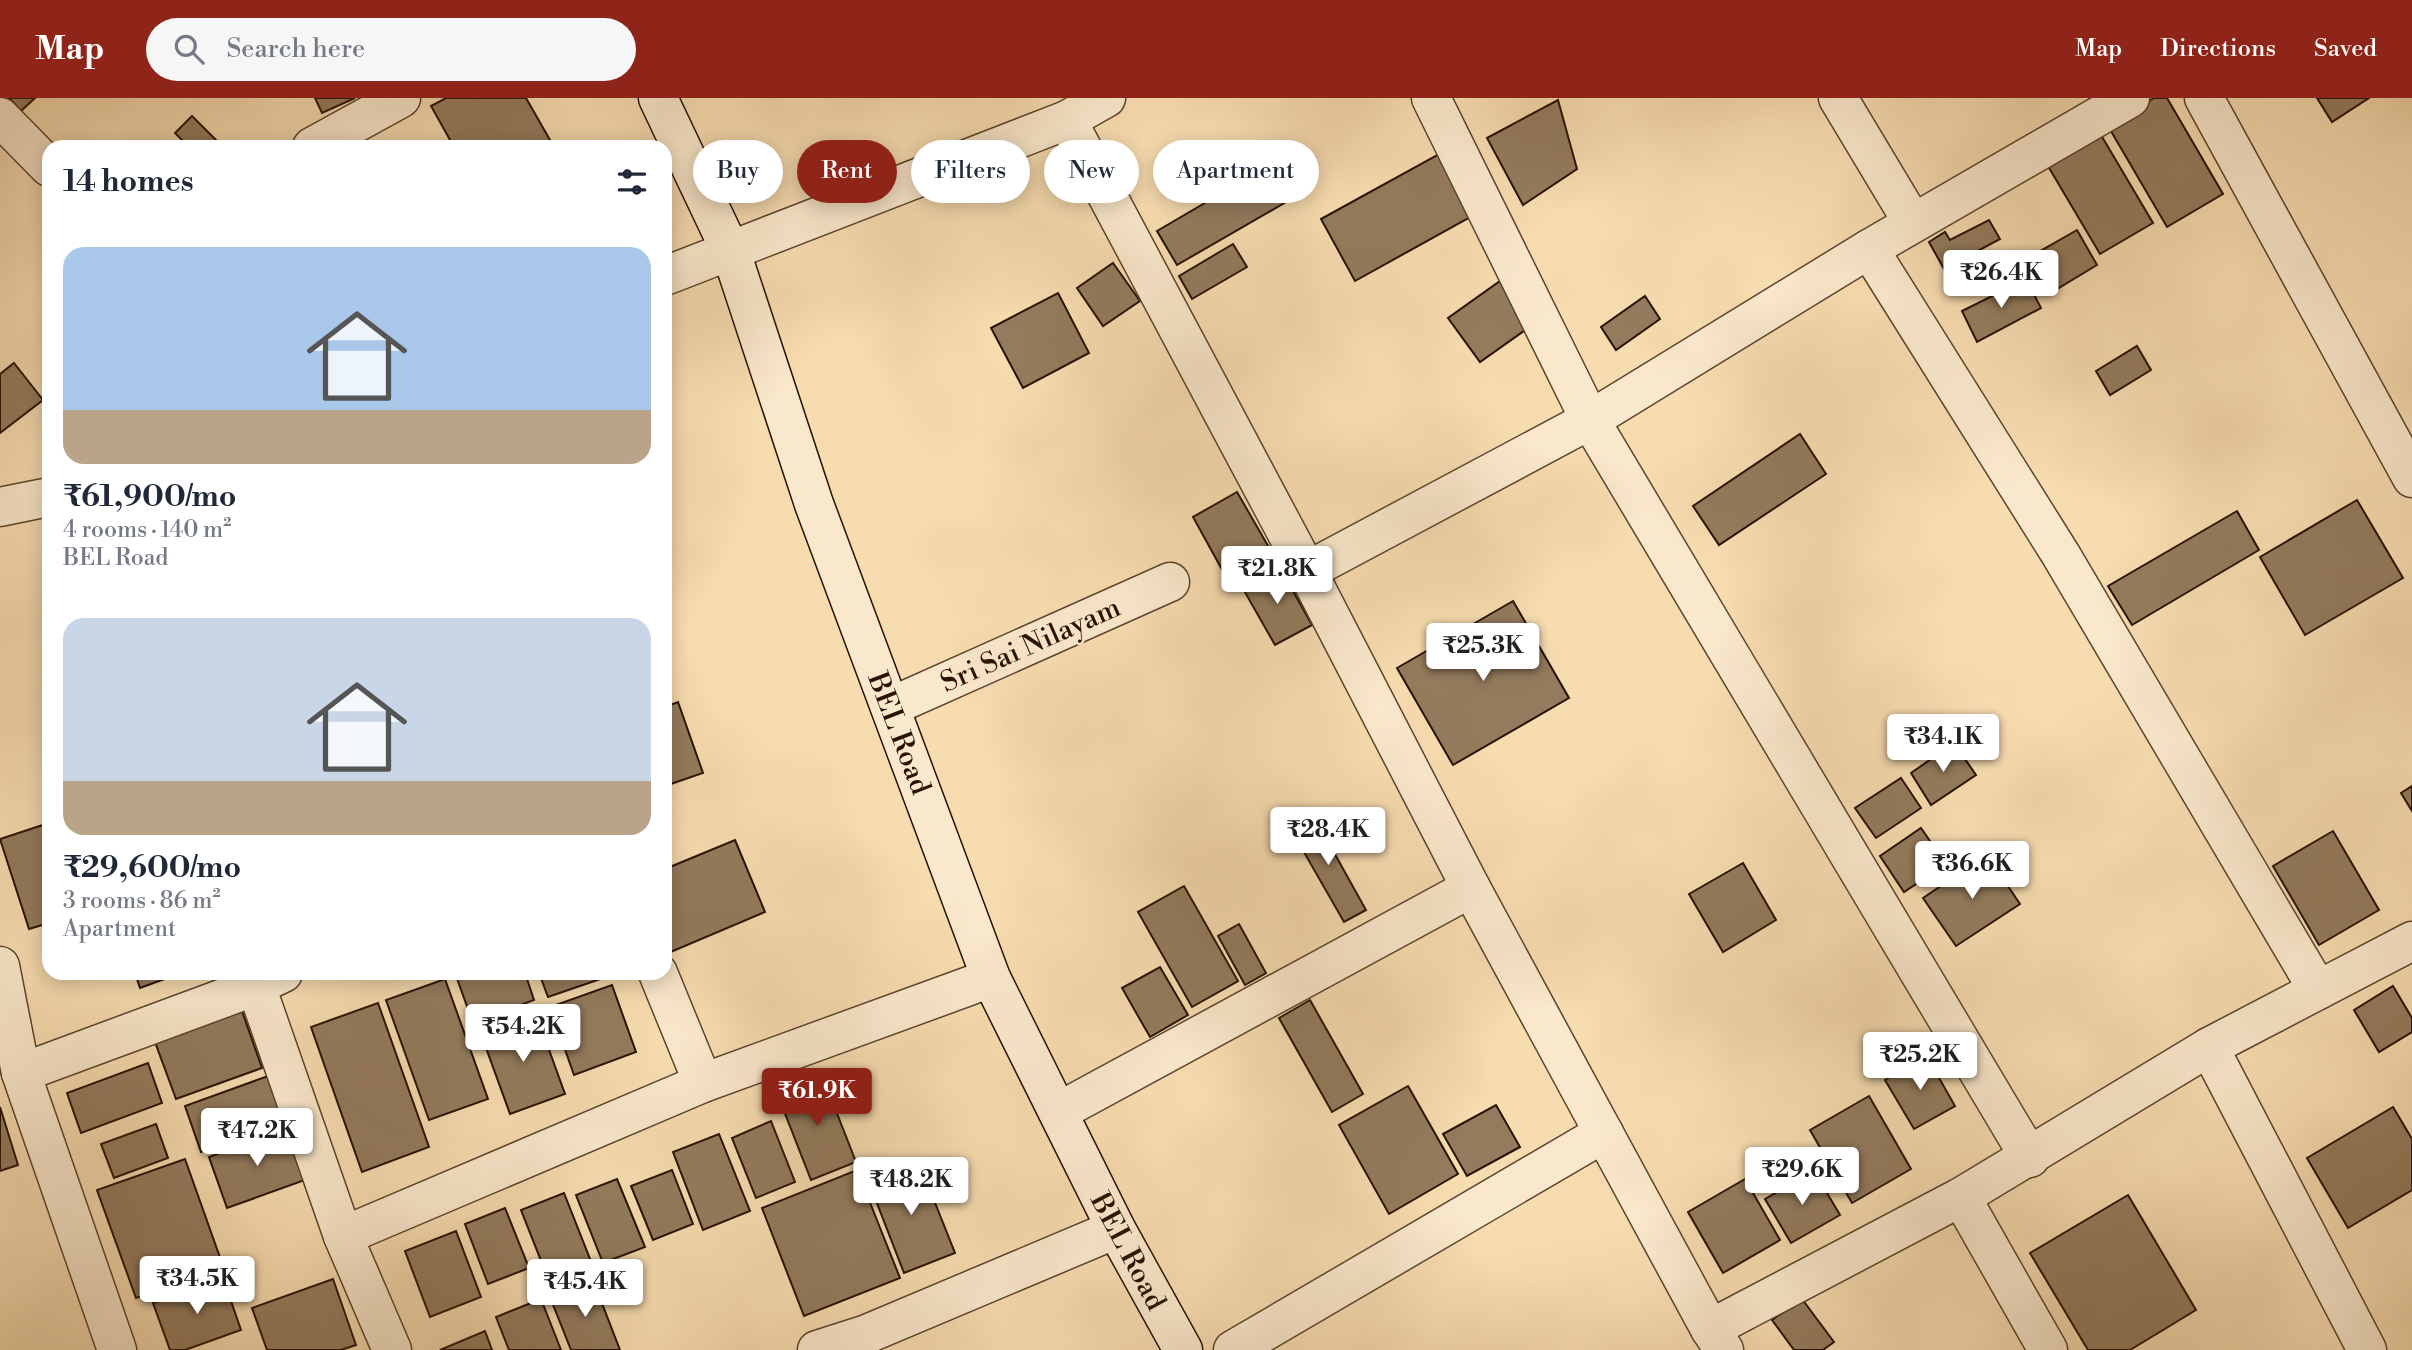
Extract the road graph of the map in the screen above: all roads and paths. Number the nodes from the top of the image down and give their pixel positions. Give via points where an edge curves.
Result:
1 (401, 98) edge
2 (659, 98) edge
3 (1106, 98) edge
4 (1431, 98) edge
5 (1838, 98) edge
6 (2130, 98) edge
7 (2204, 98) edge
8 (0, 117) edge
9 (1067, 120) junction
10 (326, 140) edge
11 (42, 160) edge
12 (1913, 223) junction
13 (1869, 249) junction
14 (731, 252) junction
15 (672, 273) edge
16 (1590, 420) junction
17 (2412, 478) edge
18 (42, 498) edge
19 (0, 507) edge
20 (1307, 571) junction
21 (1170, 582) dead end
22 (890, 707) junction
23 (1471, 888) junction
24 (2412, 941) edge
25 (0, 967) edge
26 (991, 978) junction
27 (267, 980) edge
28 (270, 980) edge
29 (661, 980) edge
30 (2318, 990) junction
31 (2209, 1047) junction
32 (21, 1073) junction
33 (703, 1083) junction
34 (1058, 1112) junction
35 (1604, 1133) junction
36 (2030, 1158) junction
37 (1961, 1197) junction
38 (1116, 1229) junction
39 (343, 1236) junction
40 (1717, 1340) edge
41 (871, 1342) edge
42 (117, 1350) edge
43 (392, 1350) edge
44 (817, 1350) edge
45 (1183, 1350) edge
46 (1233, 1350) edge
47 (2048, 1350) edge
48 (2367, 1350) edge

1 - 10 street
2 - 14 street, BEL Road
3 - 9 street
4 - 16 street
5 - 12 street
6 - 12 street
7 - 17 street
8 - 11 street
9 - 14 street
9 - 20 street
12 - 13 street
13 - 16 street
13 - 30 street via 2061,555
14 - 15 street
14 - 22 street, BEL Road via 814,504
16 - 20 street
16 - 36 street
18 - 19 street
20 - 23 street
21 - 22 street, Sri Sai Nilayam
22 - 26 street, BEL Road
23 - 34 street
23 - 35 street
24 - 30 street
25 - 32 street
26 - 33 street
26 - 34 street, BEL Road
27 - 32 street
28 - 39 street
29 - 33 street
30 - 31 street
31 - 36 street
31 - 48 street
32 - 42 street
33 - 39 street
34 - 38 street, BEL Road
35 - 40 street
35 - 46 street
36 - 37 street
37 - 40 street
37 - 47 street
38 - 41 street
38 - 45 street, BEL Road
39 - 43 street
41 - 44 street

